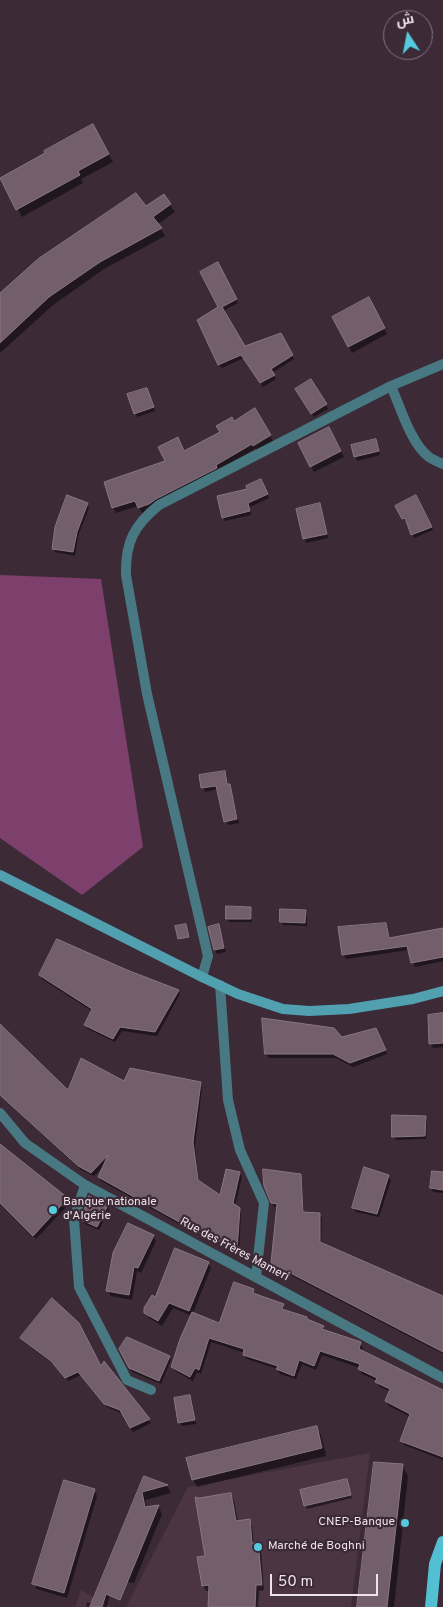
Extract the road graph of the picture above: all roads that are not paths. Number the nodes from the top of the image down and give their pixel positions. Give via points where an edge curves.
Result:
1 (443, 364) edge
2 (391, 386) junction
3 (443, 464) edge
4 (0, 875) edge
5 (202, 977) junction
6 (220, 985) junction
7 (443, 991) edge
8 (0, 1113) edge
9 (85, 1184) junction
10 (256, 1277) junction
11 (443, 1378) edge
12 (151, 1390) dead end
13 (443, 1542) edge
14 (431, 1607) edge

1 - 2 street
2 - 3 street via 420,448 428,457
2 - 5 street via 159,505 141,522 129,543 126,575 147,694 208,956
4 - 5 main road
5 - 6 main road
6 - 7 main road via 283,1009 308,1011 349,1009
6 - 10 street via 228,1100 240,1150 264,1203
8 - 9 street, Rue des Frères Mameri via 25,1143
9 - 10 street, Rue des Frères Mameri
9 - 12 street via 74,1219 79,1287 127,1380
10 - 11 street, Rue des Frères Mameri
13 - 14 main road via 435,1564

